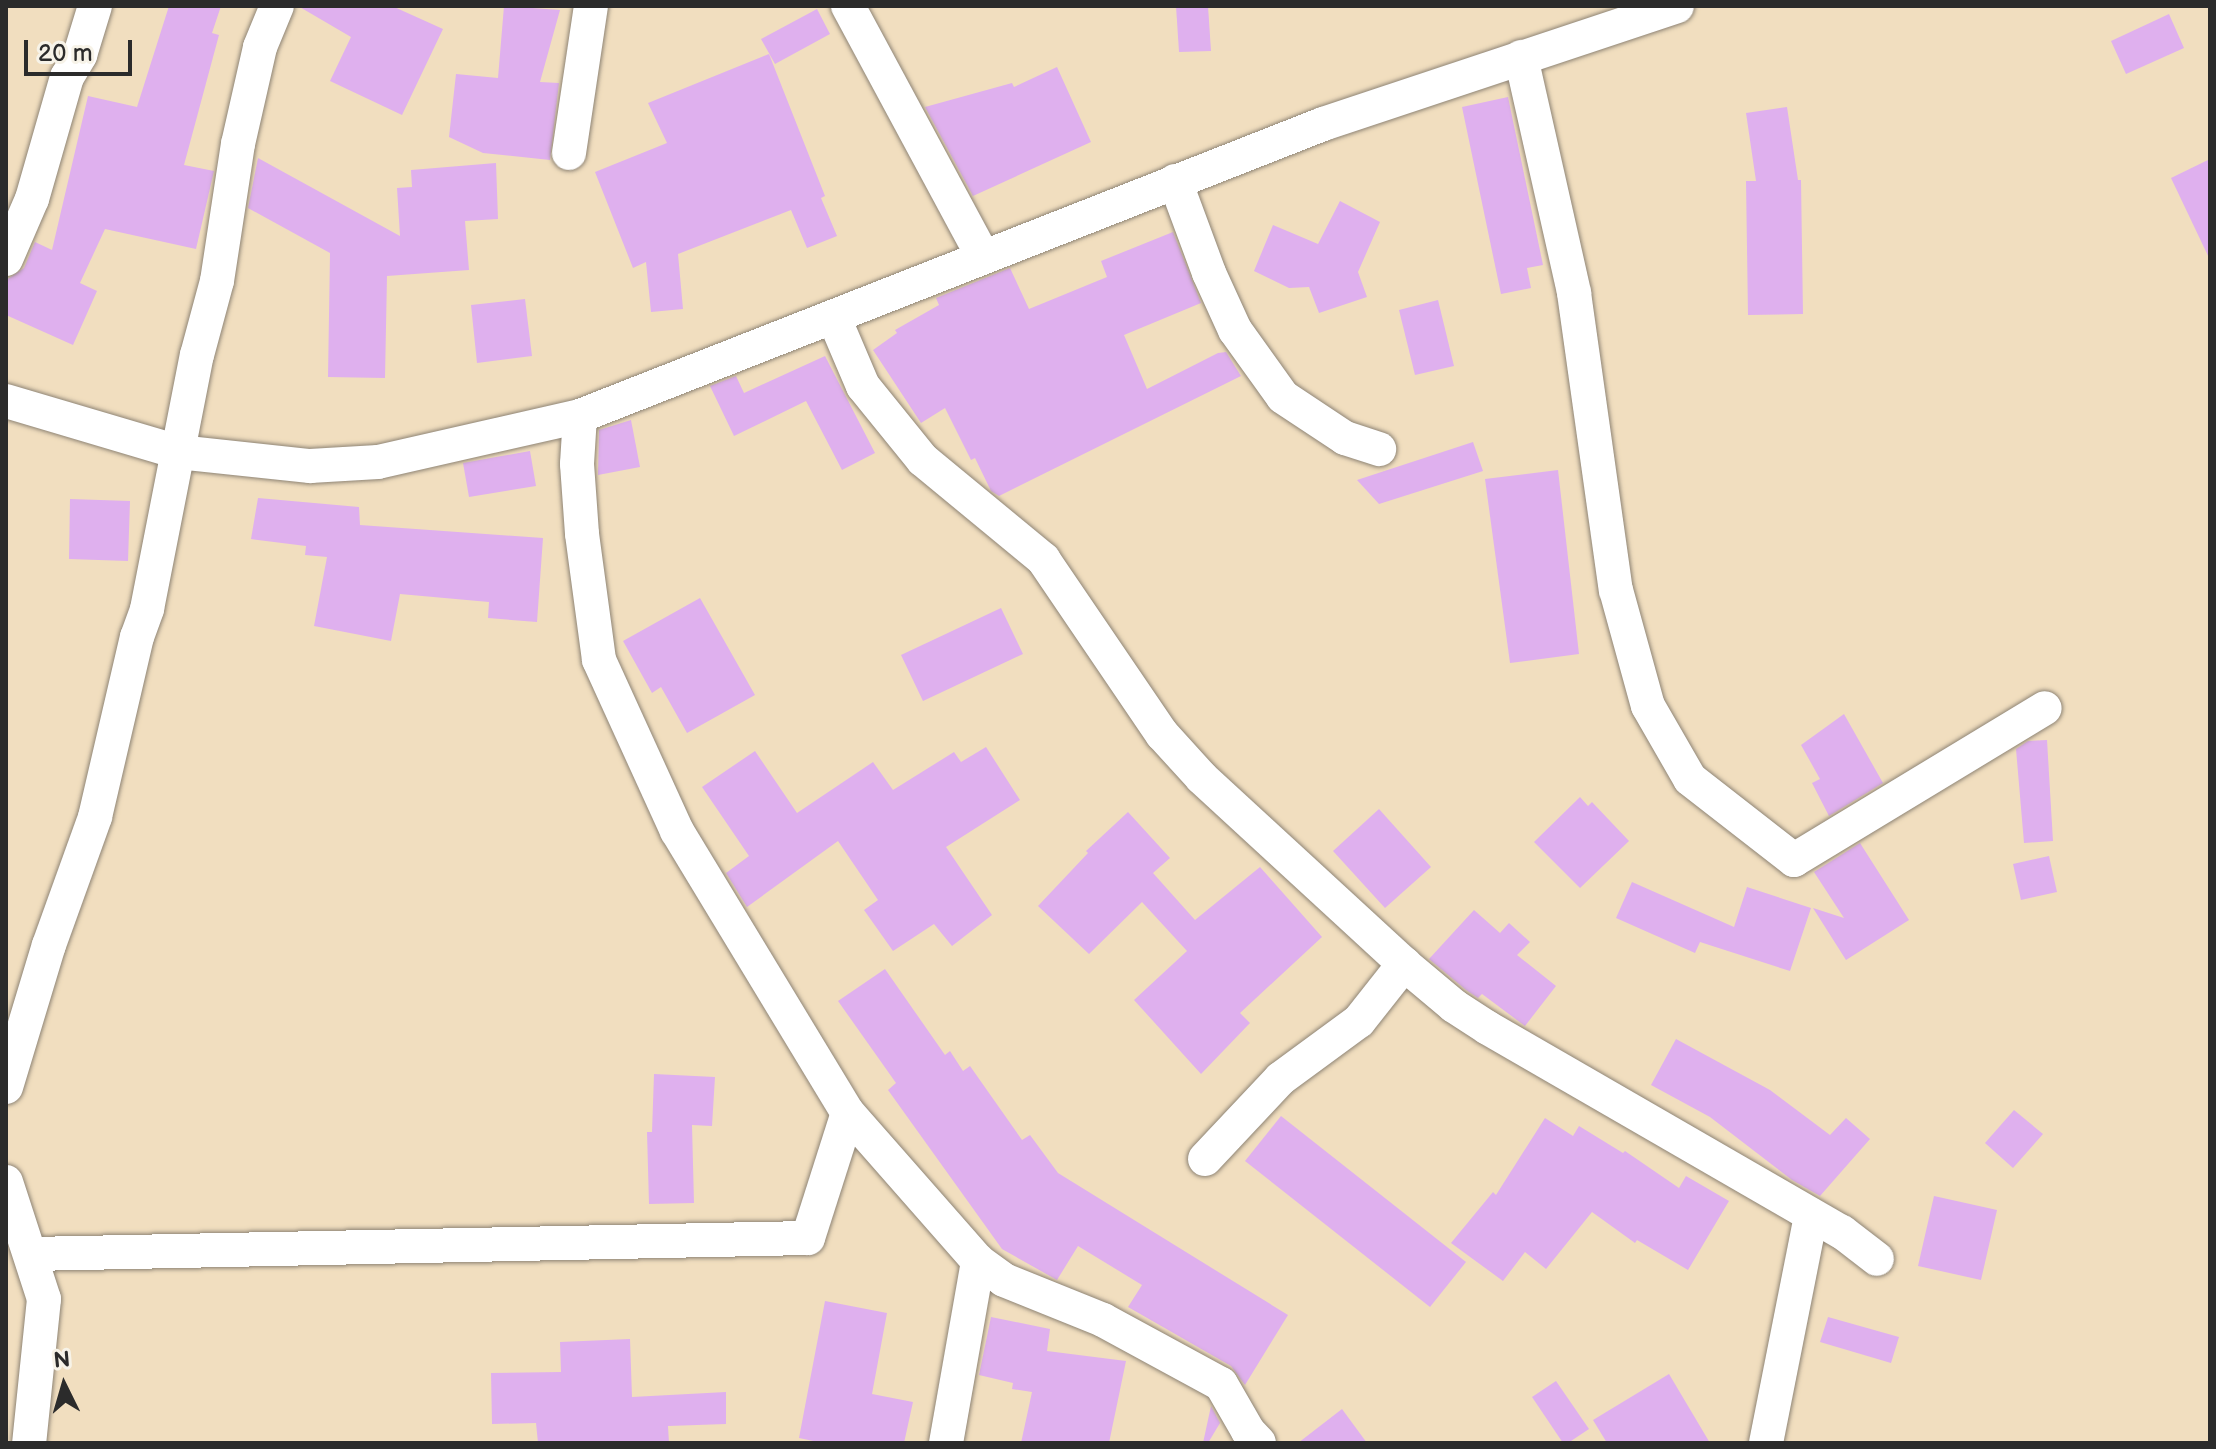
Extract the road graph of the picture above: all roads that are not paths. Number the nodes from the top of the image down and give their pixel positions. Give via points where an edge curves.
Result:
1 (95, 6) edge
2 (277, 6) edge
3 (591, 6) edge
4 (848, 6) edge
5 (1677, 6) edge
6 (1630, 14) edge
7 (1521, 57) junction
8 (569, 153) dead end
9 (1175, 181) junction
10 (983, 257) junction
11 (6, 259) edge
12 (834, 318) junction
13 (6, 401) edge
14 (580, 416) junction
15 (1379, 449) dead end
16 (178, 452) junction
17 (2045, 708) dead end
18 (1404, 964) junction
19 (6, 1087) edge
20 (848, 1113) junction
21 (1205, 1159) dead end
22 (6, 1182) edge
23 (1811, 1215) junction
24 (31, 1254) junction
25 (1877, 1259) dead end
26 (978, 1261) junction
27 (29, 1443) edge
28 (946, 1443) edge
29 (1259, 1443) edge
30 (1766, 1443) edge

1 - 11 street via 80,55 67,77 32,199
2 - 16 street via 260,47 238,144 217,281
3 - 8 street
4 - 10 street
5 - 6 street
6 - 7 street
7 - 9 street
7 - 17 street via 1574,293 1616,590 1648,706 1690,779 1794,860
9 - 10 street
9 - 15 street via 1235,330 1283,397 1345,438
10 - 12 street
12 - 14 street
12 - 18 street via 863,386 923,460 1043,559 1162,734 1235,809
13 - 16 street
14 - 16 street via 378,462 310,466
14 - 20 street via 582,534 599,660 677,831
16 - 19 street via 147,609 95,817
18 - 21 street via 1359,1021 1280,1079
18 - 23 street via 1488,1028
20 - 24 street via 808,1238
20 - 26 street
22 - 24 street
23 - 25 street
23 - 30 street
24 - 27 street via 44,1299
26 - 28 street
26 - 29 street via 1004,1280 1103,1320 1221,1384

